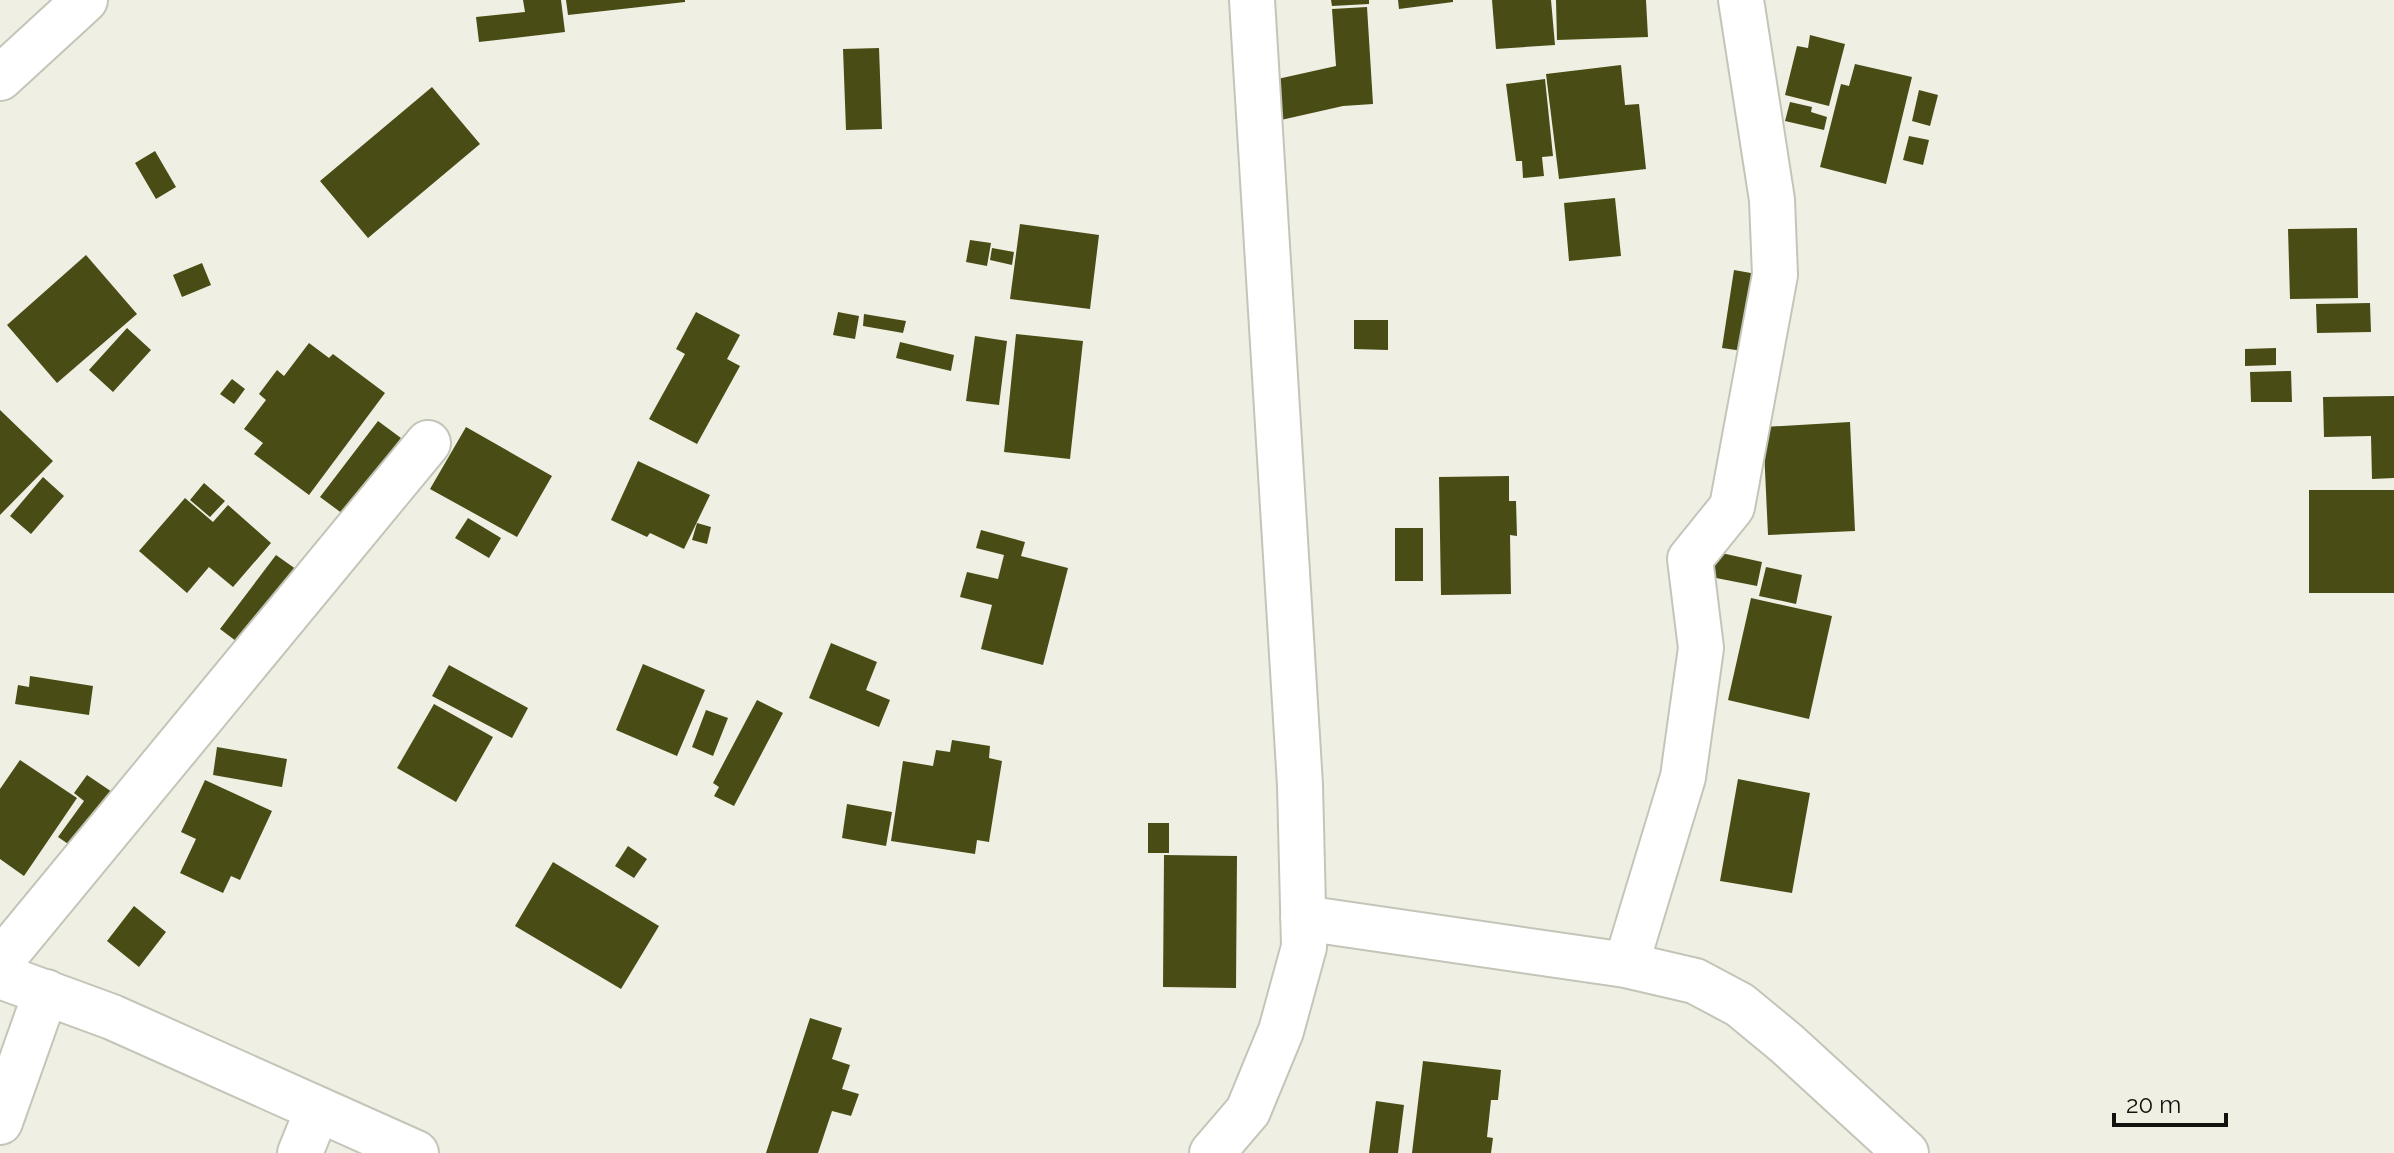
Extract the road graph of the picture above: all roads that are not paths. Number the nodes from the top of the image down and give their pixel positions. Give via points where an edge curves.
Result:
1 (85, 0) edge
2 (1252, 0) edge
3 (1741, 0) edge
4 (0, 78) edge
5 (428, 443) dead end
6 (1303, 918) junction
7 (0, 962) edge
8 (1626, 965) junction
9 (0, 976) edge
10 (46, 992) junction
11 (318, 1109) junction
12 (0, 1122) edge
13 (300, 1153) edge
14 (416, 1153) edge
15 (1212, 1153) edge
16 (1906, 1153) edge

1 - 4 street
2 - 6 street via 1299,770
3 - 8 street via 1772,200 1775,275 1732,507 1690,559 1701,648 1683,777
5 - 7 street
6 - 8 street
6 - 15 street via 1304,947 1281,1031 1248,1111
8 - 16 street via 1695,981 1740,1005
9 - 10 street
10 - 11 street
10 - 12 street
11 - 13 street
11 - 14 street

